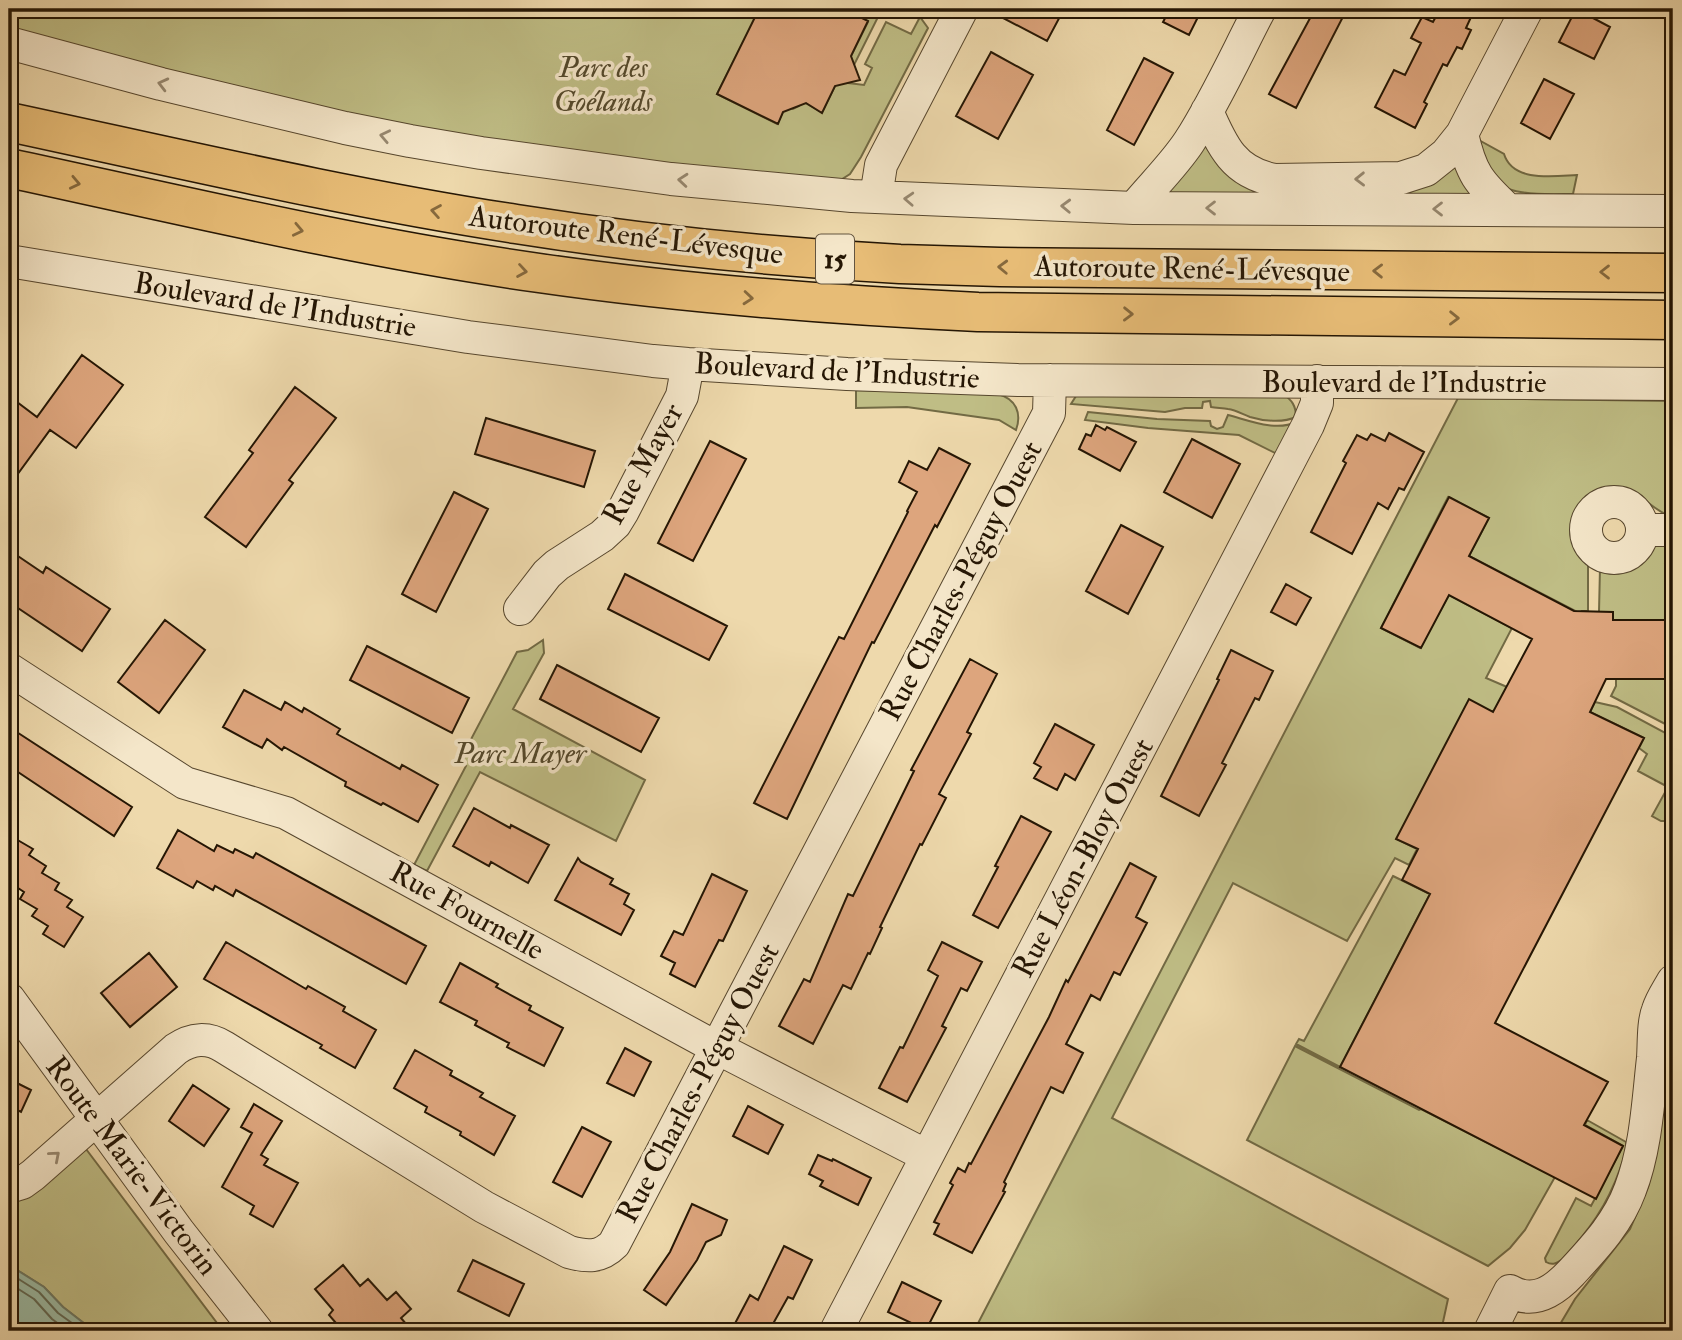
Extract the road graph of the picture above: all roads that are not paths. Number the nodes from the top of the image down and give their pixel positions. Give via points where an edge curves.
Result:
1 (962, 9) edge
2 (1260, 9) edge
3 (1527, 9) edge
4 (9, 43) edge
5 (1207, 111) junction
6 (9, 122) edge
7 (1462, 134) junction
8 (9, 168) edge
9 (876, 197) junction
10 (1134, 208) junction
11 (1507, 209) junction
12 (1673, 211) edge
13 (9, 261) edge
14 (1673, 273) edge
15 (1673, 320) edge
16 (688, 364) junction
17 (1050, 380) junction
18 (1317, 381) junction
19 (1673, 384) edge
20 (520, 609) dead end
21 (9, 669) edge
22 (1673, 981) edge
23 (9, 999) edge
24 (717, 1048) junction
25 (96, 1118) junction
26 (927, 1156) junction
27 (9, 1187) edge
28 (257, 1331) edge
29 (836, 1331) edge
30 (1490, 1331) edge

1 - 9 street via 881,165
2 - 5 street
3 - 7 street
9 -> 4 street via 671,179 410,141
7 -> 5 street via 1426,170 1401,178 1275,180 1252,173 1232,158
5 - 10 street via 1184,148
14 -> 6 highway, Autoroute René-Lévesque / 15 via 1000,267 746,252 462,215
7 - 11 street via 1477,179
8 -> 15 highway, Autoroute René-Lévesque / 15 via 407,252 722,296 978,312
10 -> 9 street
11 -> 10 street
11 - 12 street
13 - 16 street, Boulevard de l'Industrie via 465,337
16 - 17 street, Boulevard de l'Industrie
16 - 20 street, Rue Mayer via 682,396 615,524 557,565
17 - 18 street, Boulevard de l'Industrie
17 - 24 street, Rue Charles-Péguy Ouest via 1049,413
18 - 19 street, Boulevard de l'Industrie
18 - 26 street, Rue Léon-Bloy Ouest via 1317,403 1308,425
21 - 24 street, Rue Fournelle via 185,783 286,813
22 - 30 street via 1657,1011 1646,1126 1620,1212 1600,1241 1551,1291 1528,1297 1510,1291
23 - 25 street, Route Marie-Victorin
24 - 25 street, Rue Charles-Péguy Ouest via 614,1244 596,1256 569,1252 484,1207 212,1041 182,1044
24 - 26 street, Rue Fournelle
27 -> 25 street, Rue Charles-Péguy Ouest via 33,1175
25 - 28 street, Route Marie-Victorin
26 - 29 street, Rue Léon-Bloy Ouest

